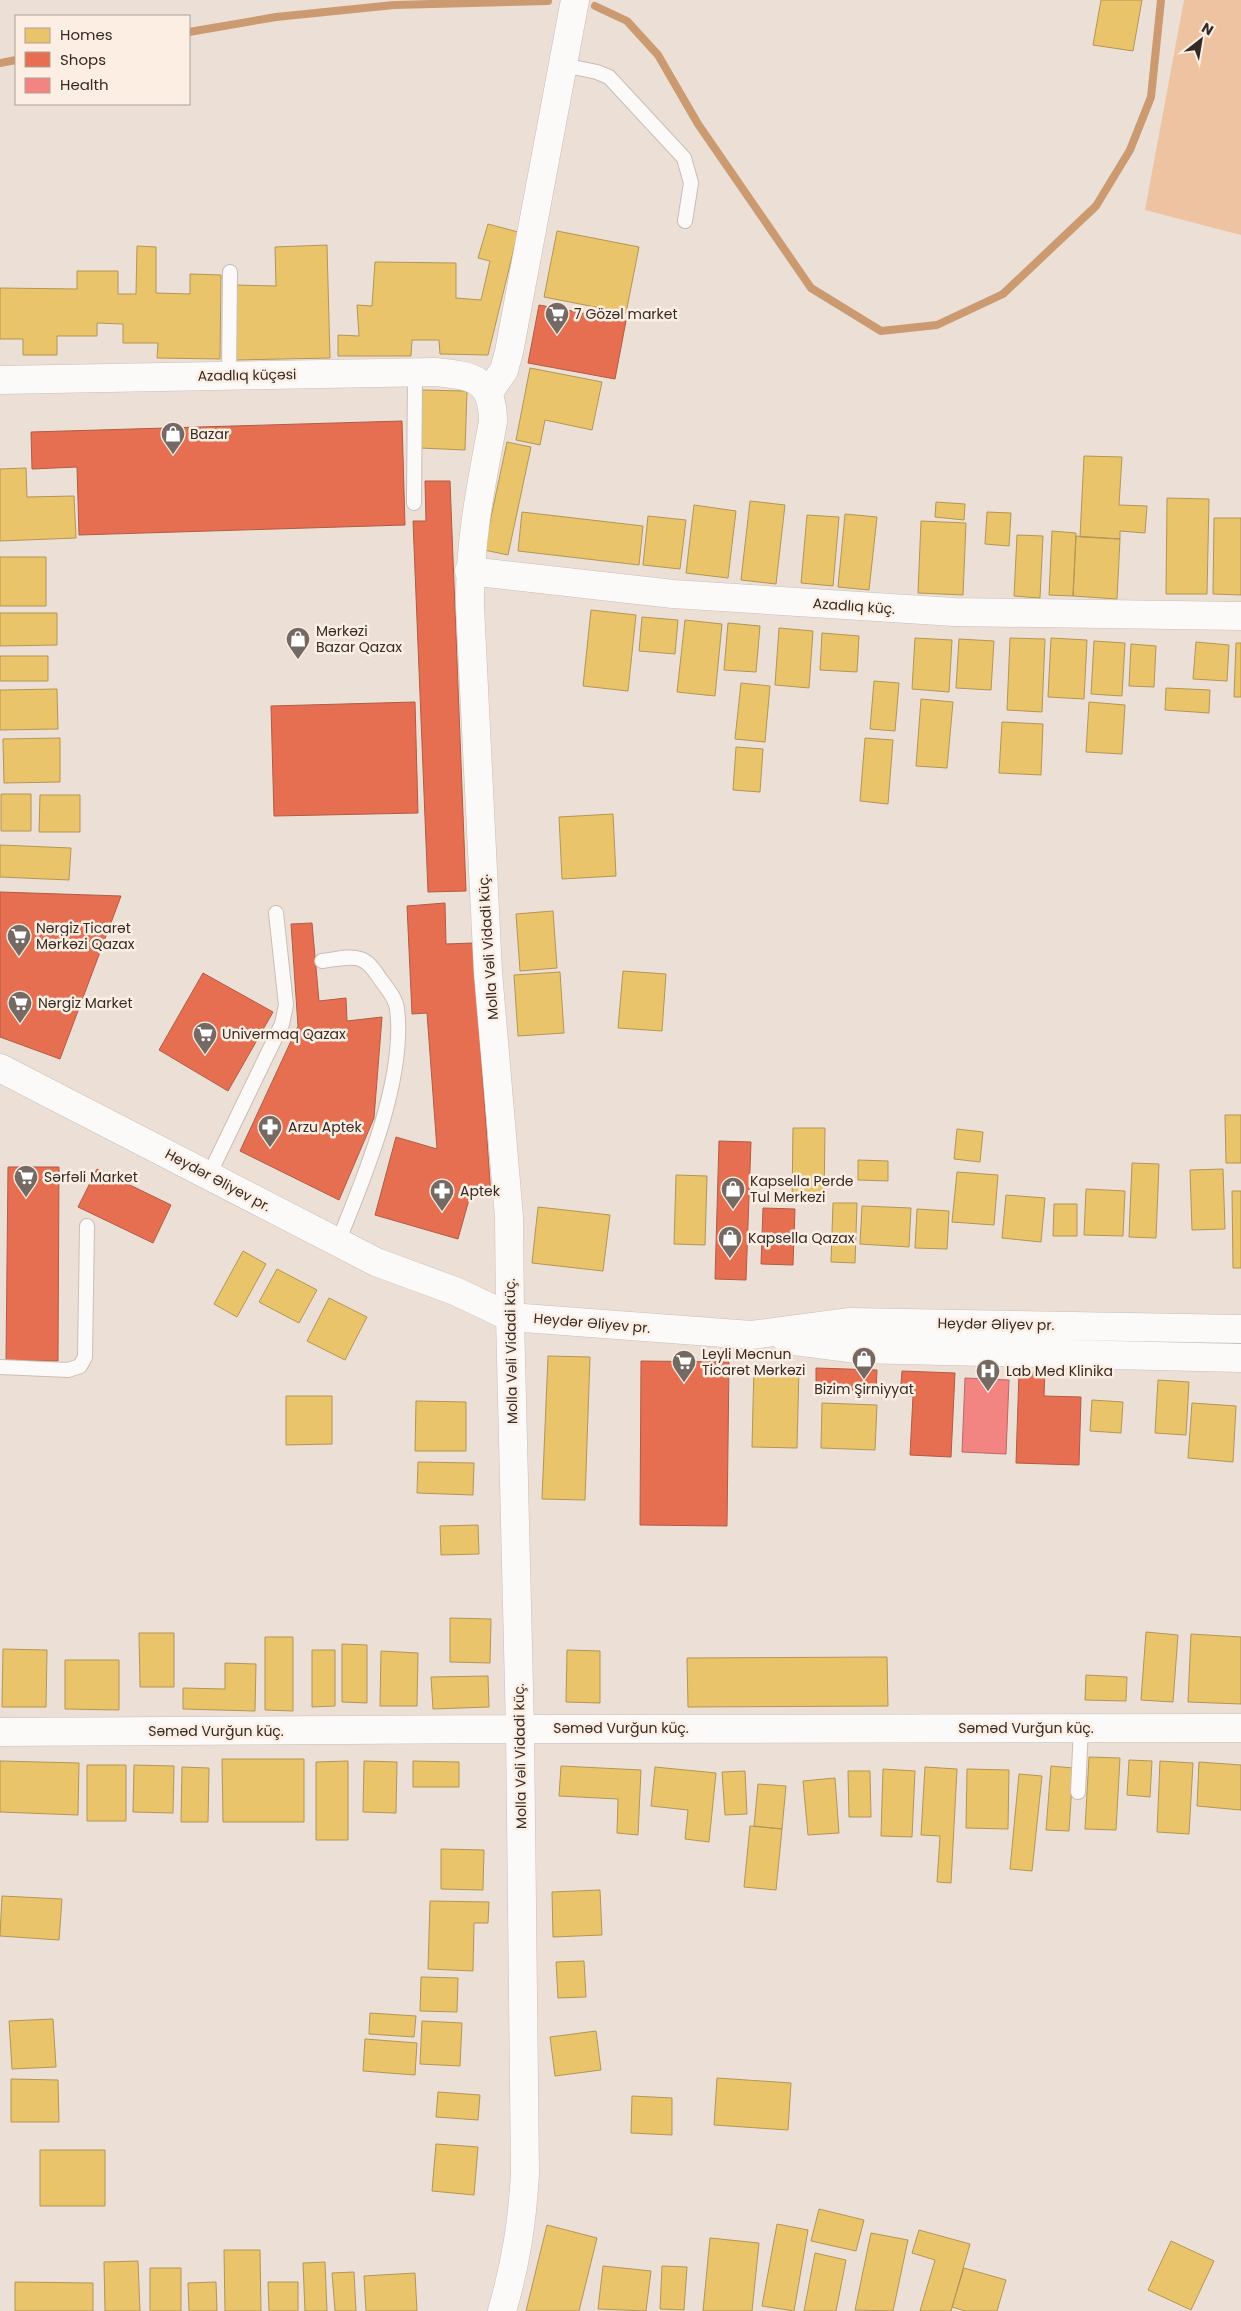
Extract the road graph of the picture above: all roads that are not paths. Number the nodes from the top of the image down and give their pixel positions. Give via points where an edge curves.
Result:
1 (575, 0) edge
2 (562, 65) junction
3 (685, 221) dead end
4 (230, 272) dead end
5 (415, 372) junction
6 (229, 375) junction
7 (0, 380) edge
8 (489, 392) junction
9 (414, 503) dead end
10 (469, 571) junction
11 (1241, 616) edge
12 (276, 913) dead end
13 (322, 961) dead end
14 (0, 1068) edge
15 (209, 1175) junction
16 (87, 1226) dead end
17 (338, 1242) junction
18 (510, 1317) junction
19 (1241, 1328) edge
20 (751, 1335) junction
21 (1241, 1358) edge
22 (0, 1367) edge
23 (1081, 1728) junction
24 (1241, 1728) edge
25 (520, 1729) junction
26 (0, 1732) edge
27 (1078, 1792) dead end
28 (502, 2311) edge

1 - 2 street
2 - 3 lane via 609,77 684,158 691,183
2 - 8 street via 509,352 504,370
4 - 6 lane
5 - 6 street, Azadlıq küçəsi
5 - 8 street, Azadlıq küçəsi via 459,375 475,380
5 - 9 lane
6 - 7 street, Azadlıq küçəsi
8 - 10 street, Molla Vəli Vidadi küç. via 493,422 472,530
10 - 11 street, Azadlıq küç. via 673,594 944,612
10 - 18 street, Molla Vəli Vidadi küç. via 488,972 509,1217
12 - 15 lane via 286,1005 282,1024
13 - 17 lane via 351,958 368,962 397,1008 396,1066 365,1177
14 - 15 street, Heydər Əliyev pr.
15 - 17 street, Heydər Əliyev pr.
16 - 22 lane via 85,1357 80,1366 68,1370
17 - 18 street, Heydər Əliyev pr. via 376,1262 455,1291
18 - 20 street, Heydər Əliyev pr.
18 - 25 street, Molla Vəli Vidadi küç.
19 - 20 street, Heydər Əliyev pr. via 850,1322
20 - 21 street via 857,1349
23 - 24 street, Səməd Vurğun küç.
23 - 25 street, Səməd Vurğun küç.
23 - 27 lane
25 - 26 street, Səməd Vurğun küç.
25 - 28 street, Molla Vəli Vidadi küç. via 525,2174 522,2226 514,2271

